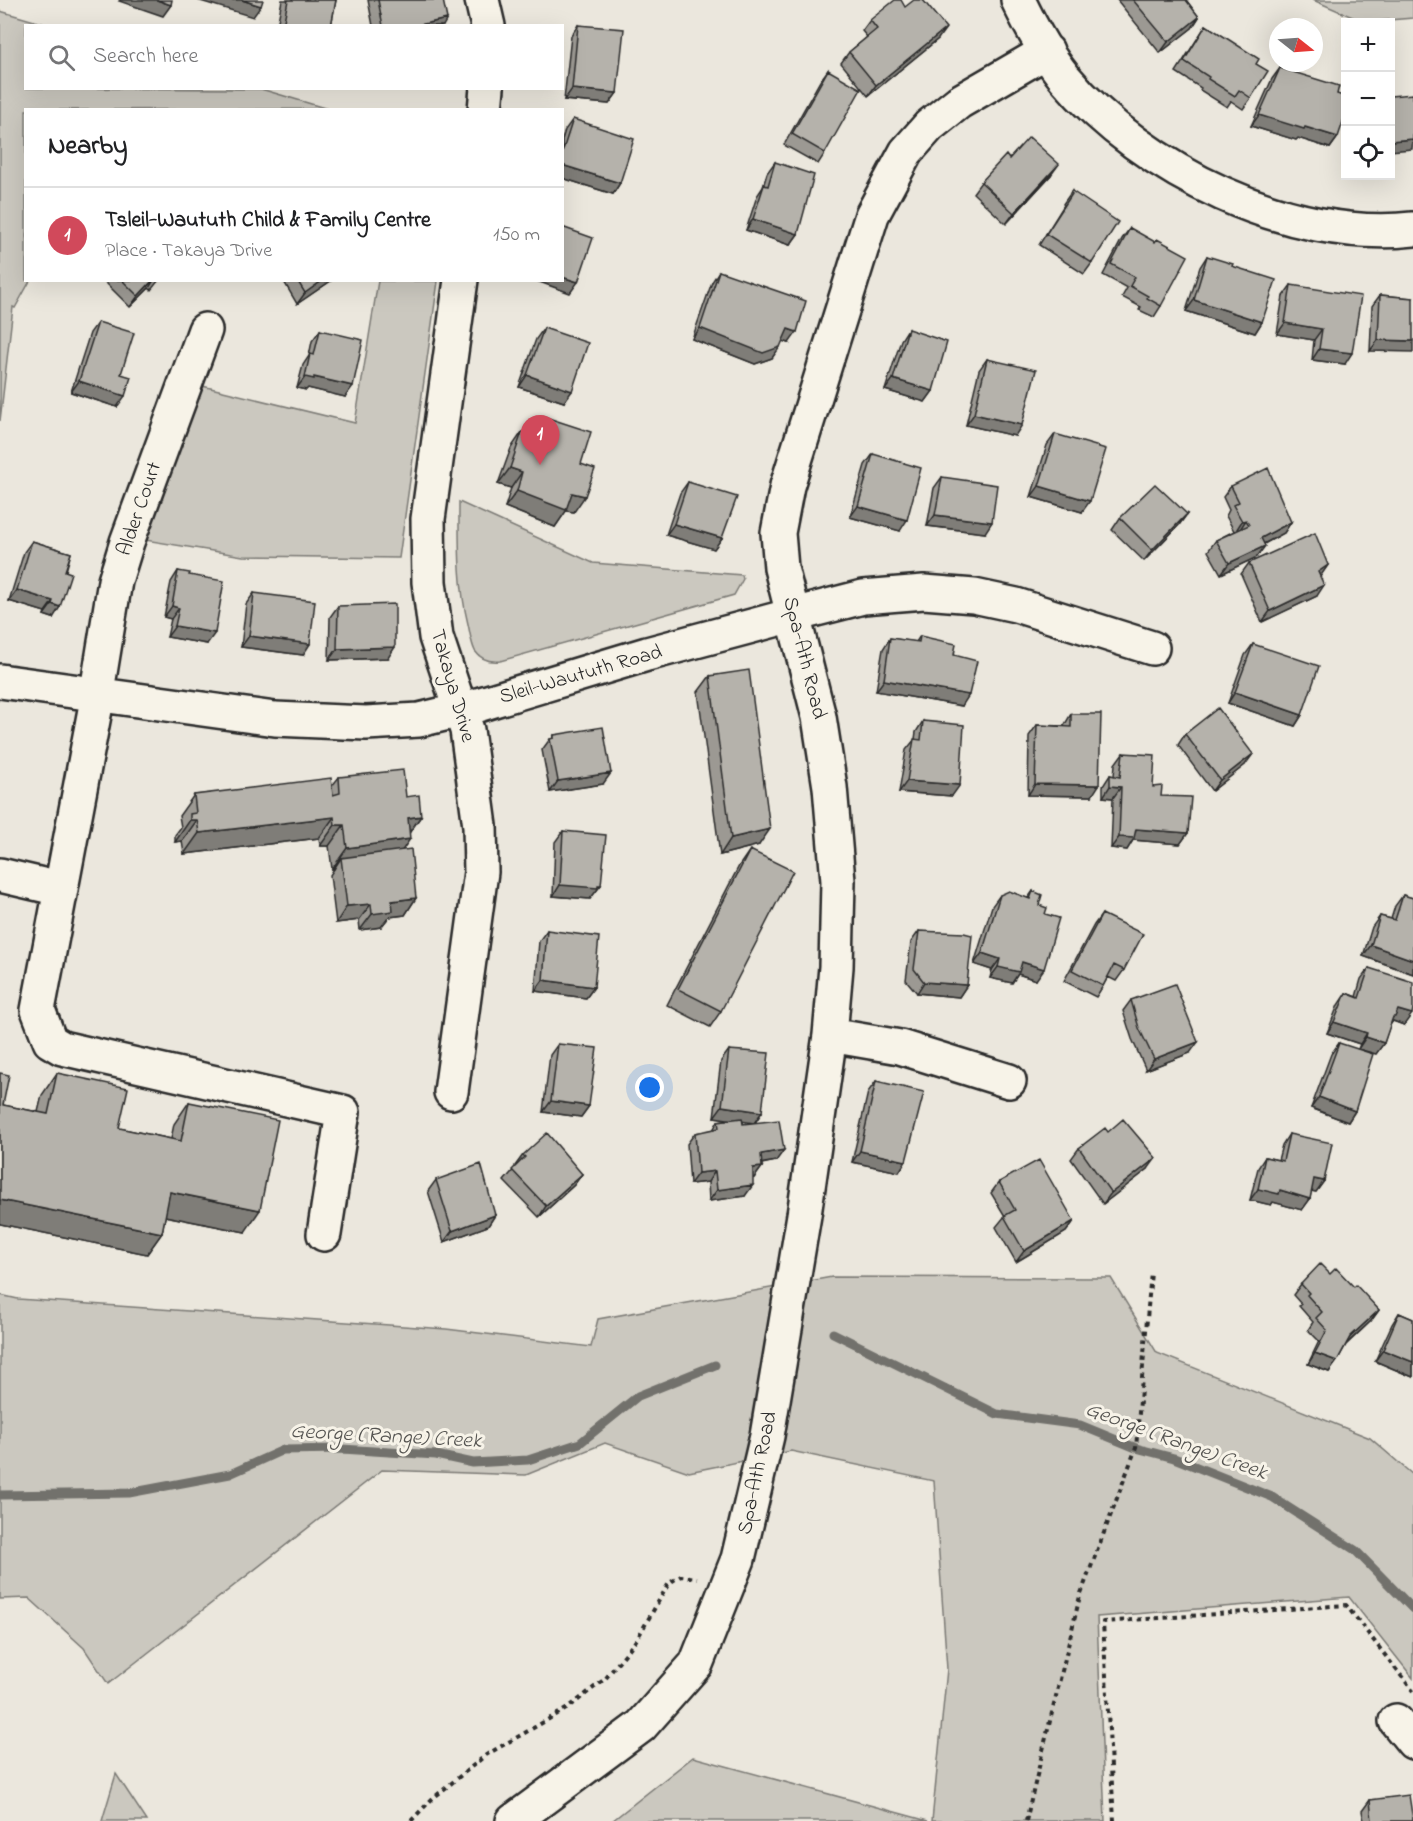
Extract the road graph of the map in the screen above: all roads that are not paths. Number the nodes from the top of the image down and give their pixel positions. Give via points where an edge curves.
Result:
1 (482, 0) edge
2 (1018, 0) edge
3 (488, 24) edge
4 (1047, 51) junction
5 (487, 90) edge
6 (485, 108) edge
7 (1413, 230) edge
8 (461, 282) edge
9 (205, 330) dead end
10 (793, 615) junction
11 (1152, 648) dead end
12 (0, 681) edge
13 (99, 694) junction
14 (461, 710) junction
15 (0, 875) edge
16 (60, 889) junction
17 (830, 1035) junction
18 (1009, 1081) dead end
19 (451, 1092) dead end
20 (324, 1234) dead end
21 (513, 1821) edge

1 - 3 street
2 - 4 street
4 - 7 street via 1072,85 1117,127 1181,174 1270,213 1364,230
4 - 10 street, Spa-Ath Road via 959,102 929,126 906,152 872,215 787,486 778,533 781,568
5 - 6 street
8 - 14 street, Takaya Drive via 428,519 429,582 436,637
9 - 13 street, Alder Court via 127,542 116,581
10 - 11 street, Sleil-Waututh Road via 863,597 924,592 964,595 1016,605
10 - 14 street, Sleil-Waututh Road
10 - 17 street, Spa-Ath Road via 819,717 830,788 838,881
12 - 13 street, Sleil-Waututh Road
13 - 14 street, Sleil-Waututh Road via 233,715 324,723 420,720
13 - 16 street, Alder Court
14 - 19 street, Takaya Drive via 475,777 482,872
15 - 16 street
16 - 20 street, Alder Court via 38,1010 50,1041 76,1052 343,1112
17 - 18 street via 900,1047
17 - 21 street, Spa-Ath Road via 767,1436 738,1559 720,1608 696,1664 641,1726

